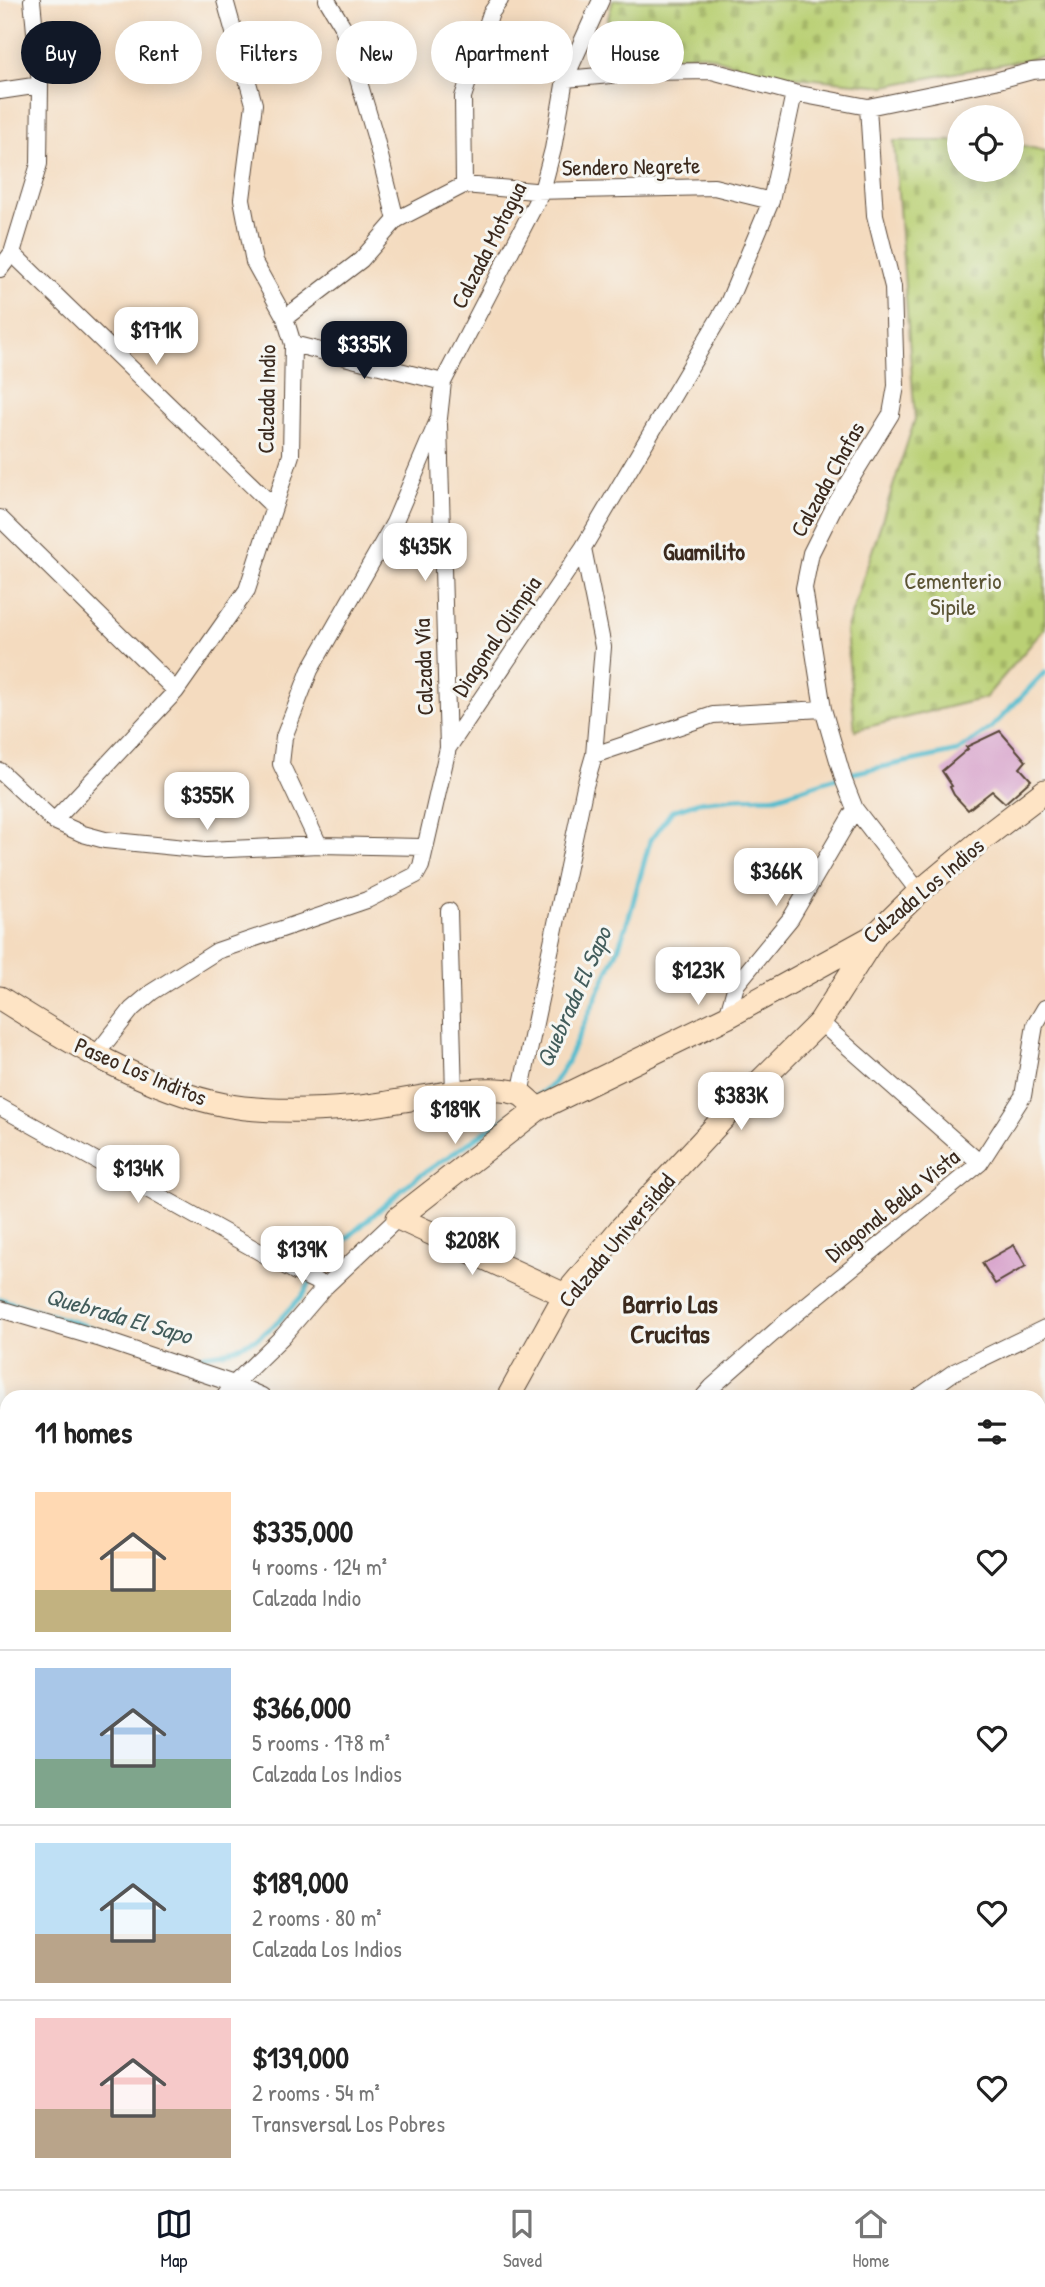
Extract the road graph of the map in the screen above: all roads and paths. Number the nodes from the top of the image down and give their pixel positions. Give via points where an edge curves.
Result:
1 (32, 0) edge
2 (225, 0) edge
3 (327, 0) edge
4 (500, 0) edge
5 (601, 0) edge
6 (573, 61) edge
7 (1045, 70) edge
8 (573, 78) edge
9 (564, 84) edge
10 (40, 85) junction
11 (0, 91) edge
12 (794, 93) junction
13 (868, 107) junction
14 (464, 186) junction
15 (542, 191) junction
16 (771, 201) junction
17 (396, 220) junction
18 (12, 253) junction
19 (0, 269) edge
20 (285, 318) junction
21 (293, 344) junction
22 (443, 382) junction
23 (439, 418) junction
24 (274, 507) junction
25 (0, 518) edge
26 (583, 548) junction
27 (176, 691) junction
28 (823, 709) junction
29 (448, 748) junction
30 (594, 755) junction
31 (0, 771) edge
32 (1045, 791) edge
33 (855, 809) junction
34 (54, 821) junction
35 (319, 845) junction
36 (423, 847) junction
37 (919, 892) junction
38 (449, 911) dead end
39 (874, 936) junction
40 (0, 998) edge
41 (1045, 1008) edge
42 (727, 1017) junction
43 (820, 1022) junction
44 (95, 1055) junction
45 (454, 1094) junction
46 (529, 1102) junction
47 (0, 1107) edge
48 (980, 1163) junction
49 (398, 1218) junction
50 (321, 1284) junction
51 (565, 1296) junction
52 (0, 1309) edge
53 (1045, 1328) edge
54 (229, 1390) edge
55 (512, 1390) edge
56 (709, 1390) edge
57 (928, 1390) edge

1 - 10 street
2 - 20 street, Calzada Indio via 254,104 242,199 254,262
3 - 17 street via 342,25
4 - 14 street via 491,13 463,97
5 - 6 street, Calzada Motagua
7 - 13 street
8 - 12 street via 712,71
9 - 15 street, Calzada Motagua
10 - 11 street
10 - 18 street via 39,164
12 - 13 street
12 - 16 street, Diagonal Olimpia
13 - 28 street, Calzada Chafas via 875,215 893,287 896,386 891,414 811,553 804,588
14 - 15 street, Sendero Negrete
14 - 17 street
15 - 16 street, Sendero Negrete via 713,187
15 - 22 street, Calzada Motagua
16 - 26 street, Diagonal Olimpia via 728,303
17 - 20 street via 361,260
18 - 19 street
18 - 24 street
20 - 21 street, Calzada Indio
21 - 22 street
21 - 24 street, Calzada Indio via 291,455
22 - 23 street, Calzada Motagua
23 - 29 street, Calzada Vía
23 - 35 street, Calzada Motagua via 394,523 310,670 284,737 281,764
24 - 27 street, Calzada Indio via 247,590
25 - 27 street
26 - 29 street, Diagonal Olimpia
26 - 30 street via 603,647
27 - 34 street, Calzada Indio
28 - 30 street via 713,715
28 - 33 street, Calzada Chafas
29 - 36 street, Diagonal Olimpia
30 - 46 street via 584,786
31 - 34 street
32 - 37 street, Calzada Los Indios
33 - 37 street, Calzada Chafas
33 - 42 street via 791,918 736,985
34 - 35 street via 105,840 205,850
35 - 36 street
36 - 44 street, Diagonal Olimpia via 416,874 367,900 217,951 152,992
37 - 39 street, Calzada Los Indios
38 - 45 street
39 - 42 street, Calzada Los Indios
39 - 43 street, Calzada Universidad
40 - 44 street, Paseo Los Inditos
41 - 48 street, Diagonal Bella Vista via 1035,1025 1023,1096
42 - 46 street, Calzada Los Indios
43 - 48 street
43 - 51 street, Calzada Universidad via 622,1227
44 - 45 street, Paseo Los Inditos via 186,1095 266,1111 358,1107
45 - 46 street, Paseo Los Inditos via 489,1090
46 - 49 street, Calzada Los Indios
47 - 50 street
48 - 56 street, Diagonal Bella Vista via 786,1321
49 - 50 street, Calzada Los Indios
49 - 51 street
50 - 54 street, Calzada Los Indios via 283,1336
51 - 55 street, Calzada Universidad
52 - 54 street via 98,1338
53 - 57 street via 954,1372

